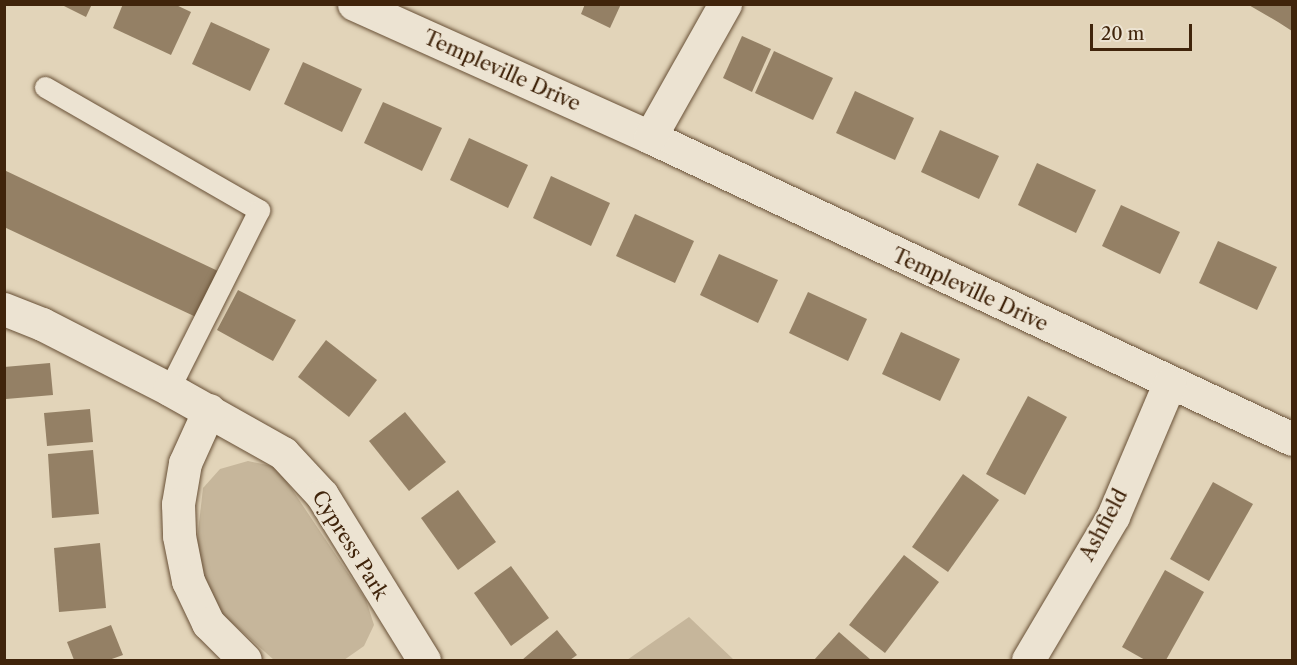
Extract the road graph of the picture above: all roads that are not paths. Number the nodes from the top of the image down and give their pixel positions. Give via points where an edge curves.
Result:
1 (354, 4) edge
2 (725, 4) edge
3 (45, 87) dead end
4 (650, 137) junction
5 (4, 309) edge
6 (1169, 384) junction
7 (169, 389) junction
8 (209, 410) junction
9 (1293, 439) edge
10 (414, 658) edge
11 (245, 660) edge
12 (1028, 660) edge

1 - 4 street, Templeville Drive
2 - 4 street
3 - 7 lane via 259,210
4 - 6 street, Templeville Drive
5 - 7 street, Cypress Park via 42,324
6 - 9 street, Templeville Drive
6 - 12 street, Ashfield via 1113,516
7 - 8 street, Cypress Park
8 - 10 street, Cypress Park via 283,453 322,495
8 - 11 street via 185,463 178,504 179,536 188,581 208,623

